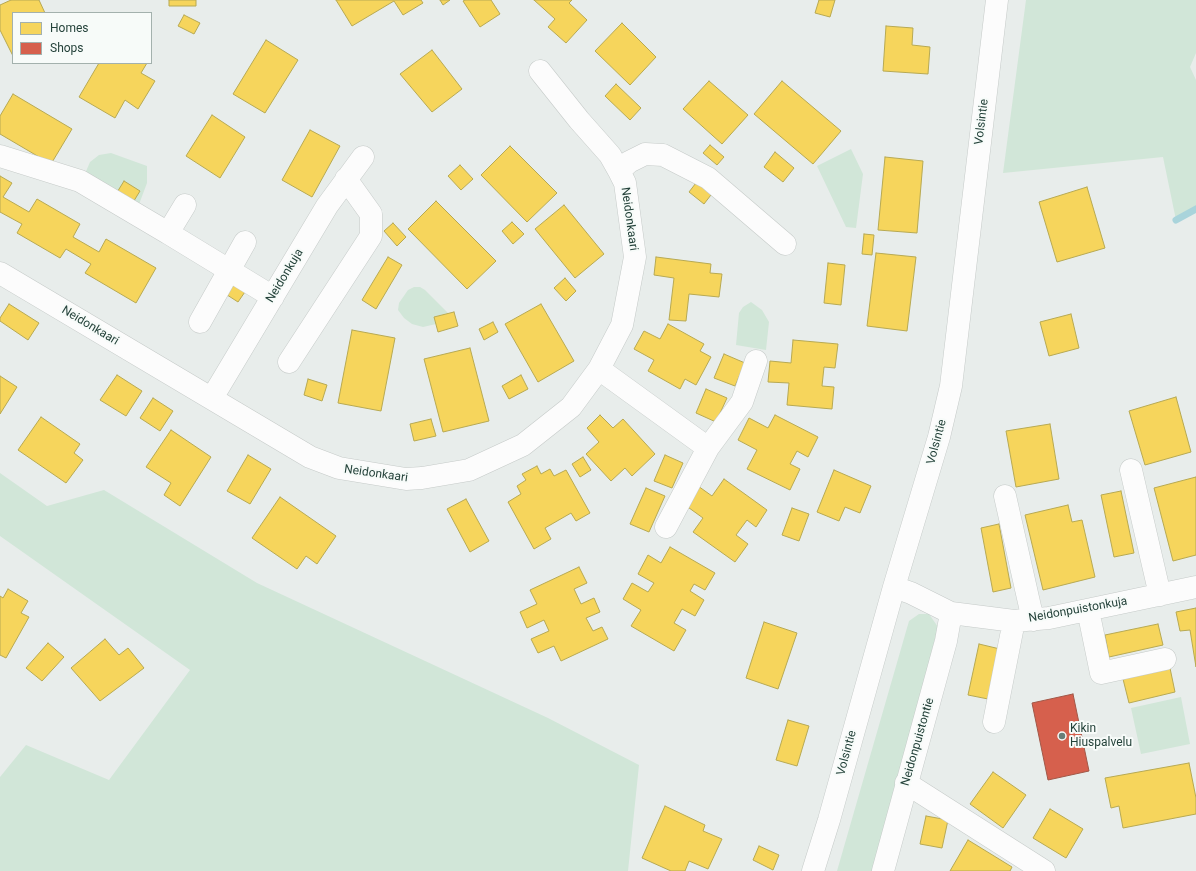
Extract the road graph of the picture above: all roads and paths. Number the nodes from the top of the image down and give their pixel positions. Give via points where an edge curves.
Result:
1 (997, 0) edge
2 (540, 71) dead end
3 (0, 156) edge
4 (363, 157) dead end
5 (619, 171) junction
6 (346, 179) junction
7 (185, 205) dead end
8 (168, 233) junction
9 (245, 242) dead end
10 (785, 244) dead end
11 (229, 271) junction
12 (0, 273) edge
13 (273, 297) junction
14 (200, 322) dead end
15 (756, 361) dead end
16 (289, 362) dead end
17 (599, 369) junction
18 (212, 398) junction
19 (708, 448) junction
20 (1131, 470) dead end
21 (1005, 496) dead end
22 (666, 527) dead end
23 (894, 587) junction
24 (1196, 587) edge
25 (1160, 595) junction
26 (1088, 610) junction
27 (951, 613) junction
28 (1023, 620) junction
29 (1165, 659) dead end
30 (994, 722) dead end
31 (906, 783) junction
32 (813, 871) edge
33 (882, 871) edge
34 (1044, 871) edge

1 - 23 street, Volsintie via 950,386 939,437
2 - 5 street, Neidonkaari via 578,120 610,155
3 - 8 street via 80,181
4 - 6 street, Neidonkuja
5 - 10 street via 629,162 645,154 663,155 708,178
5 - 17 street, Neidonkaari via 625,183 635,257 622,325
6 - 13 street, Neidonkuja
6 - 16 street via 371,214 371,236
7 - 8 street
8 - 11 street
9 - 11 street
11 - 13 street
11 - 14 street
12 - 18 street, Neidonkaari
13 - 18 street, Neidonkuja
15 - 19 street via 742,402
17 - 18 street, Neidonkaari via 571,407 523,445 469,470 422,478 406,479 339,468 310,458
17 - 19 street
19 - 22 street
20 - 25 street
21 - 28 street
23 - 27 street, Neidonpuistonkuja via 912,593
23 - 32 street, Volsintie
24 - 25 street, Neidonpuistonkuja
25 - 26 street, Neidonpuistonkuja
26 - 28 street, Neidonpuistonkuja
26 - 29 street via 1100,673
27 - 28 street, Neidonpuistonkuja
27 - 31 street, Neidonpuistontie via 946,641
28 - 30 street
31 - 33 street, Neidonpuistontie
31 - 34 street

